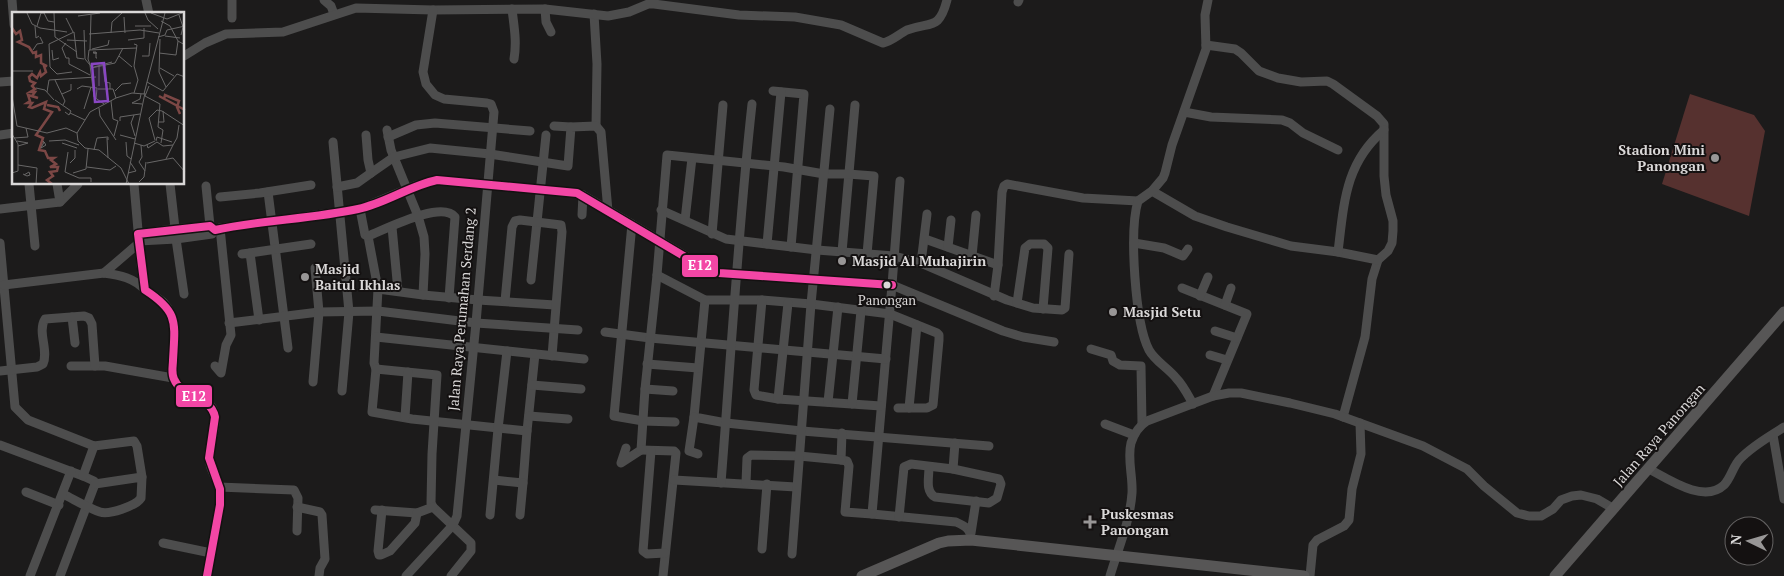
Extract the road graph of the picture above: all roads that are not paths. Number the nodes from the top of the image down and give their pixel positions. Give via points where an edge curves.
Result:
1 (232, 0) edge
2 (324, 0) edge
3 (947, 0) edge
4 (1208, 0) edge
5 (654, 2) edge
6 (357, 4) edge
7 (512, 9) junction
8 (545, 9) junction
9 (433, 10) junction
10 (334, 14) junction
11 (594, 14) junction
12 (232, 18) dead end
13 (551, 32) dead end
14 (1206, 45) junction
15 (185, 55) edge
16 (514, 59) dead end
17 (752, 104) dead end
18 (723, 105) dead end
19 (855, 105) dead end
20 (830, 109) dead end
21 (1184, 112) junction
22 (554, 126) dead end
23 (572, 126) junction
24 (596, 126) junction
25 (493, 128) junction
26 (1384, 130) junction
27 (530, 131) dead end
28 (366, 135) dead end
29 (546, 135) dead end
30 (333, 142) dead end
31 (1338, 150) dead end
32 (490, 154) junction
33 (394, 158) junction
34 (692, 158) junction
35 (717, 162) junction
36 (543, 164) junction
37 (745, 165) junction
38 (774, 166) junction
39 (798, 169) junction
40 (371, 173) junction
41 (824, 174) junction
42 (848, 174) junction
43 (900, 181) dead end
44 (29, 185) edge
45 (57, 185) edge
46 (77, 185) edge
47 (134, 185) edge
48 (170, 185) edge
49 (311, 185) dead end
50 (206, 186) dead end
51 (486, 186) junction
52 (338, 187) junction
53 (407, 190) junction
54 (541, 190) junction
55 (1152, 191) junction
56 (268, 192) junction
57 (583, 195) junction
58 (220, 197) dead end
59 (1138, 201) junction
60 (60, 202) junction
61 (31, 206) junction
62 (0, 209) edge
63 (360, 209) junction
64 (661, 210) junction
65 (340, 211) junction
66 (608, 211) junction
67 (927, 214) dead end
68 (582, 215) dead end
69 (976, 215) dead end
70 (418, 216) junction
71 (272, 220) junction
72 (685, 220) junction
73 (951, 220) dead end
74 (537, 222) junction
75 (632, 224) junction
76 (392, 227) junction
77 (175, 228) junction
78 (215, 228) junction
79 (712, 234) junction
80 (368, 236) junction
81 (176, 239) junction
82 (924, 239) junction
83 (139, 240) junction
84 (660, 241) junction
85 (739, 241) junction
86 (0, 243) edge
87 (1134, 243) junction
88 (311, 244) dead end
89 (767, 244) junction
90 (35, 246) dead end
91 (791, 247) junction
92 (948, 247) junction
93 (276, 249) junction
94 (1188, 249) dead end
95 (817, 250) junction
96 (842, 252) junction
97 (1338, 252) junction
98 (867, 254) junction
99 (1069, 254) dead end
100 (894, 256) junction
101 (972, 256) junction
102 (1378, 260) junction
103 (921, 263) junction
104 (998, 264) junction
105 (315, 268) dead end
106 (104, 273) junction
107 (737, 274) junction
108 (657, 275) junction
109 (1208, 277) dead end
110 (532, 280) dead end
111 (814, 280) junction
112 (892, 284) junction
113 (4, 285) junction
114 (1182, 288) dead end
115 (1231, 288) dead end
116 (378, 289) junction
117 (145, 290) junction
118 (398, 291) junction
119 (184, 294) dead end
120 (423, 295) junction
121 (994, 296) junction
122 (1200, 296) junction
123 (449, 298) junction
124 (478, 300) junction
125 (705, 300) junction
126 (762, 300) junction
127 (506, 301) junction
128 (734, 301) junction
129 (1017, 303) junction
130 (788, 304) junction
131 (811, 304) junction
132 (555, 305) junction
133 (1224, 305) junction
134 (838, 308) junction
135 (1043, 309) junction
136 (378, 311) junction
137 (861, 311) junction
138 (319, 312) junction
139 (349, 312) junction
140 (1784, 312) edge
141 (890, 314) junction
142 (72, 317) junction
143 (283, 317) junction
144 (259, 320) junction
145 (229, 323) junction
146 (476, 323) junction
147 (917, 325) junction
148 (555, 327) junction
149 (578, 330) dead end
150 (605, 332) dead end
151 (1214, 332) dead end
152 (621, 334) junction
153 (376, 337) junction
154 (650, 338) junction
155 (1237, 338) junction
156 (1054, 342) dead end
157 (75, 343) dead end
158 (701, 343) junction
159 (730, 345) junction
160 (288, 348) dead end
161 (473, 348) junction
162 (758, 348) junction
163 (1091, 349) dead end
164 (783, 350) junction
165 (507, 351) junction
166 (808, 352) junction
167 (535, 354) junction
168 (832, 354) junction
169 (1210, 355) dead end
170 (552, 356) junction
171 (858, 356) junction
172 (584, 359) dead end
173 (886, 359) junction
174 (1227, 360) junction
175 (647, 364) junction
176 (71, 366) dead end
177 (95, 366) junction
178 (215, 366) dead end
179 (698, 368) junction
180 (376, 369) junction
181 (12, 370) junction
182 (0, 371) edge
183 (408, 372) junction
184 (173, 378) junction
185 (313, 382) dead end
186 (532, 385) junction
187 (581, 389) dead end
188 (645, 389) junction
189 (342, 391) dead end
190 (673, 391) dead end
191 (1213, 396) junction
192 (778, 398) junction
193 (804, 400) junction
194 (828, 402) junction
195 (852, 404) junction
196 (1193, 404) junction
197 (882, 406) junction
198 (898, 408) dead end
199 (909, 408) junction
200 (529, 416) junction
201 (404, 417) junction
202 (694, 417) junction
203 (1343, 417) junction
204 (568, 419) dead end
205 (434, 420) junction
206 (644, 421) junction
207 (675, 422) dead end
208 (726, 423) junction
209 (1360, 423) junction
210 (466, 424) junction
211 (1106, 424) dead end
212 (1142, 424) junction
213 (1784, 427) edge
214 (498, 429) junction
215 (527, 431) junction
216 (802, 431) junction
217 (842, 433) junction
218 (1134, 435) junction
219 (1773, 435) junction
220 (879, 436) junction
221 (955, 443) junction
222 (0, 445) edge
223 (94, 446) junction
224 (989, 446) dead end
225 (626, 448) dead end
226 (641, 450) junction
227 (651, 451) junction
228 (698, 454) dead end
229 (799, 456) junction
230 (841, 460) junction
231 (929, 467) junction
232 (953, 469) junction
233 (1649, 469) junction
234 (72, 471) junction
235 (83, 476) junction
236 (142, 477) junction
237 (494, 480) junction
238 (674, 480) junction
239 (523, 482) junction
240 (721, 482) junction
241 (746, 483) junction
242 (95, 484) junction
243 (767, 484) junction
244 (219, 487) junction
245 (796, 487) junction
246 (26, 492) dead end
247 (63, 494) junction
248 (1784, 498) edge
249 (976, 501) junction
250 (59, 505) junction
251 (87, 505) junction
252 (297, 507) junction
253 (433, 507) junction
254 (1614, 509) junction
255 (417, 513) junction
256 (872, 514) junction
257 (490, 515) dead end
258 (520, 515) dead end
259 (899, 516) junction
260 (453, 525) junction
261 (297, 531) dead end
262 (971, 537) junction
263 (163, 543) dead end
264 (762, 549) dead end
265 (211, 553) junction
266 (665, 553) junction
267 (792, 554) dead end
268 (1116, 556) junction
269 (30, 576) edge
270 (60, 576) edge
271 (207, 576) edge
272 (319, 576) edge
273 (406, 576) edge
274 (451, 576) edge
275 (663, 576) edge
276 (862, 576) edge
277 (1110, 576) edge
278 (1304, 576) edge
279 (1310, 576) edge
280 (1556, 576) edge

1 - 12 street
2 - 10 street
3 - 5 street via 940,19 935,23 907,30 883,43 842,25 795,17 739,15
4 - 14 street
5 - 11 street via 617,15
6 - 9 street
6 - 10 street
7 - 8 street
7 - 9 street
7 - 16 street via 516,42
8 - 11 street
8 - 13 street
9 - 25 street, Jalan Raya Perumahan Serdang 2 via 423,79 435,95 444,99 491,104
10 - 15 street via 283,32 226,34
11 - 24 street
14 - 21 street
14 - 26 street via 1235,49 1259,71 1278,78 1301,82 1327,81 1381,120
17 - 37 street
18 - 35 street
19 - 42 street
20 - 41 street
21 - 31 street via 1211,117 1282,120
21 - 55 street via 1163,178
22 - 23 street
23 - 24 street
23 - 36 street via 568,166
24 - 66 street via 601,132
25 - 27 street
25 - 32 street, Jalan Raya Perumahan Serdang 2
25 - 33 street via 435,123 387,134
26 - 97 street via 1365,149 1349,179
26 - 102 street via 1384,176 1393,232 1388,251
28 - 40 street
29 - 36 street
30 - 52 street
32 - 33 street via 430,148
32 - 36 street
32 - 51 street, Jalan Raya Perumahan Serdang 2
33 - 40 street
33 - 53 street
34 - 35 street
34 - 64 street via 670,154 665,157
34 - 72 street
35 - 37 street
35 - 79 street
36 - 54 street
37 - 38 street
37 - 85 street
38 - 39 street
38 - 39 street via 777,91 804,94
38 - 89 street
39 - 41 street
39 - 91 street
40 - 52 street via 357,183
41 - 42 street
41 - 95 street
42 - 96 street
42 - 98 street via 874,176
43 - 100 street
44 - 61 street
45 - 60 street
46 - 60 street
47 - 83 street
48 - 77 street
49 - 56 street
50 - 78 street
51 - 53 street via 436,180
51 - 54 street
51 - 124 street, Jalan Raya Perumahan Serdang 2
52 - 65 street
53 - 63 street
53 - 70 street
54 - 57 street
54 - 74 street
55 - 59 street
55 - 97 street via 1195,216 1227,227 1291,246
56 - 58 street
56 - 71 street
57 - 66 street
57 - 68 street
59 - 87 street
59 - 104 street via 1083,198 1007,184 1002,192
60 - 61 street
61 - 62 street
61 - 90 street
63 - 65 street
63 - 80 street
64 - 72 street
64 - 84 street
65 - 71 street
65 - 139 street
66 - 75 street
67 - 82 street
69 - 101 street
70 - 76 street
70 - 120 street via 424,237
70 - 123 street via 435,212 450,213 455,217
71 - 78 street
71 - 93 street
72 - 79 street
73 - 92 street
74 - 110 street
74 - 127 street via 520,220 513,224
74 - 132 street via 560,224 562,228
75 - 84 street
75 - 152 street
76 - 80 street
76 - 118 street
77 - 78 street
77 - 83 street
78 - 81 street via 212,234
78 - 145 street
79 - 85 street
80 - 116 street
81 - 83 street
81 - 119 street
82 - 92 street
82 - 103 street
83 - 106 street
83 - 117 street
84 - 107 street via 704,268
84 - 108 street
85 - 89 street
85 - 107 street
86 - 113 street
87 - 94 street via 1164,248 1183,256
87 - 196 street via 1137,307 1144,337 1150,352 1176,378
88 - 93 street
89 - 91 street
91 - 95 street
92 - 101 street
93 - 143 street
93 - 144 street via 246,253
95 - 96 street
95 - 111 street
96 - 98 street
97 - 102 street
98 - 100 street
99 - 135 street via 1065,308
100 - 103 street
100 - 112 street
101 - 104 street
102 - 203 street via 1368,301 1366,337
103 - 121 street
104 - 121 street
105 - 138 street
106 - 113 street
106 - 117 street via 131,279
107 - 111 street
107 - 128 street
108 - 125 street
108 - 154 street
109 - 122 street
111 - 112 street
111 - 131 street
112 - 141 street
112 - 156 street via 1003,331
113 - 181 street
114 - 122 street
115 - 133 street
116 - 118 street
116 - 136 street
117 - 184 street via 162,302 172,315
118 - 120 street
120 - 123 street
121 - 129 street
122 - 133 street
123 - 124 street
124 - 127 street
124 - 146 street, Jalan Raya Perumahan Serdang 2
125 - 128 street
125 - 158 street
126 - 128 street
126 - 130 street
126 - 162 street
127 - 132 street
128 - 159 street
129 - 135 street
129 - 135 street via 1025,248 1030,244 1044,244 1048,248
130 - 131 street
130 - 164 street
131 - 134 street
131 - 166 street
132 - 148 street
133 - 155 street via 1247,314
134 - 137 street
134 - 168 street
136 - 139 street
136 - 146 street
136 - 153 street
137 - 141 street
137 - 171 street
138 - 139 street
138 - 143 street
138 - 185 street
139 - 189 street
140 - 233 main road, Jalan Raya Panongan
141 - 147 street
141 - 173 street
142 - 157 street
142 - 177 street via 84,316 90,321
142 - 181 street via 45,319 42,324 43,364
143 - 144 street
143 - 160 street
144 - 145 street
145 - 178 street via 231,335 221,373
146 - 148 street
146 - 161 street, Jalan Raya Perumahan Serdang 2
147 - 199 street
147 - 199 street via 939,337 933,405
148 - 149 street
148 - 170 street
150 - 152 street
151 - 155 street
152 - 154 street
152 - 206 street via 614,416
153 - 161 street
153 - 180 street
154 - 158 street
154 - 175 street
155 - 174 street
158 - 159 street
158 - 179 street
159 - 162 street
159 - 208 street
161 - 165 street
161 - 210 street, Jalan Raya Perumahan Serdang 2
162 - 164 street
162 - 192 street via 755,394
163 - 212 street via 1111,354 1114,363 1141,366
164 - 166 street
164 - 192 street
165 - 167 street
165 - 214 street
166 - 168 street
166 - 193 street
167 - 170 street
167 - 186 street
168 - 171 street
168 - 194 street
169 - 174 street
170 - 172 street
171 - 173 street
171 - 195 street
173 - 197 street
174 - 191 street
175 - 179 street
175 - 188 street
176 - 177 street
177 - 184 street
179 - 202 street
180 - 183 street
180 - 201 street via 372,412
181 - 182 street
181 - 223 street via 15,407 20,414
183 - 201 street
183 - 205 street via 437,375
184 - 244 street via 182,391 213,408 213,433 208,456
186 - 187 street
186 - 200 street
188 - 190 street
188 - 206 street
191 - 196 street
191 - 203 street via 1241,393
192 - 193 street
193 - 194 street
193 - 216 street
194 - 195 street
195 - 197 street
196 - 212 street
197 - 220 street
198 - 199 street
200 - 204 street
200 - 215 street
201 - 205 street
202 - 208 street
202 - 228 street via 689,451
203 - 209 street
205 - 210 street
205 - 253 street via 430,486
206 - 207 street
206 - 226 street
208 - 216 street
208 - 240 street
209 - 254 street via 1456,462 1517,513 1541,516 1561,500 1572,496 1596,500
209 - 279 street via 1360,454 1352,489 1350,520 1313,545
210 - 214 street
210 - 260 street, Jalan Raya Perumahan Serdang 2 via 457,516
211 - 218 street
212 - 218 street
213 - 219 street
214 - 215 street
214 - 237 street
215 - 239 street
216 - 217 street
216 - 229 street
217 - 220 street
217 - 230 street
218 - 268 street via 1130,454 1130,509
219 - 233 street via 1739,460 1725,485 1714,490 1686,489
219 - 248 street
220 - 221 street
220 - 256 street
221 - 224 street
221 - 232 street
222 - 234 street
223 - 235 street
223 - 236 street via 134,441
225 - 226 street via 621,462
226 - 227 street
227 - 238 street via 676,453
227 - 266 street via 644,551 647,554
229 - 230 street
229 - 241 street via 749,456
229 - 245 street
230 - 256 street via 847,460 849,464 845,512
231 - 232 street
231 - 249 street via 928,488 933,496
231 - 259 street via 907,464 904,467
232 - 249 street via 1001,481 1001,491 995,500 989,503
233 - 254 main road, Jalan Raya Panongan
234 - 235 street
234 - 247 street
235 - 242 street
236 - 242 street
236 - 251 street via 141,498 134,505 102,513
237 - 239 street
237 - 257 street
238 - 240 street
238 - 266 street
239 - 258 street
240 - 241 street
241 - 243 street
242 - 251 street
243 - 245 street
243 - 264 street
244 - 252 street via 294,490 298,498
244 - 265 street via 220,505
245 - 267 street
246 - 250 street
247 - 250 street
247 - 251 street
249 - 262 street
250 - 269 street
251 - 270 street
252 - 261 street
252 - 272 street via 322,515 325,558
253 - 255 street
253 - 260 street
254 - 280 main road, Jalan Raya Panongan
255 - 255 street via 378,510 378,551 381,556 390,551 415,523
256 - 259 street
259 - 262 street via 956,522 968,528
260 - 273 street, Jalan Raya Perumahan Serdang 2
260 - 274 street via 472,547
262 - 268 main road
262 - 276 main road via 939,543
263 - 265 street
265 - 271 street
266 - 275 street
268 - 277 street
268 - 278 main road

